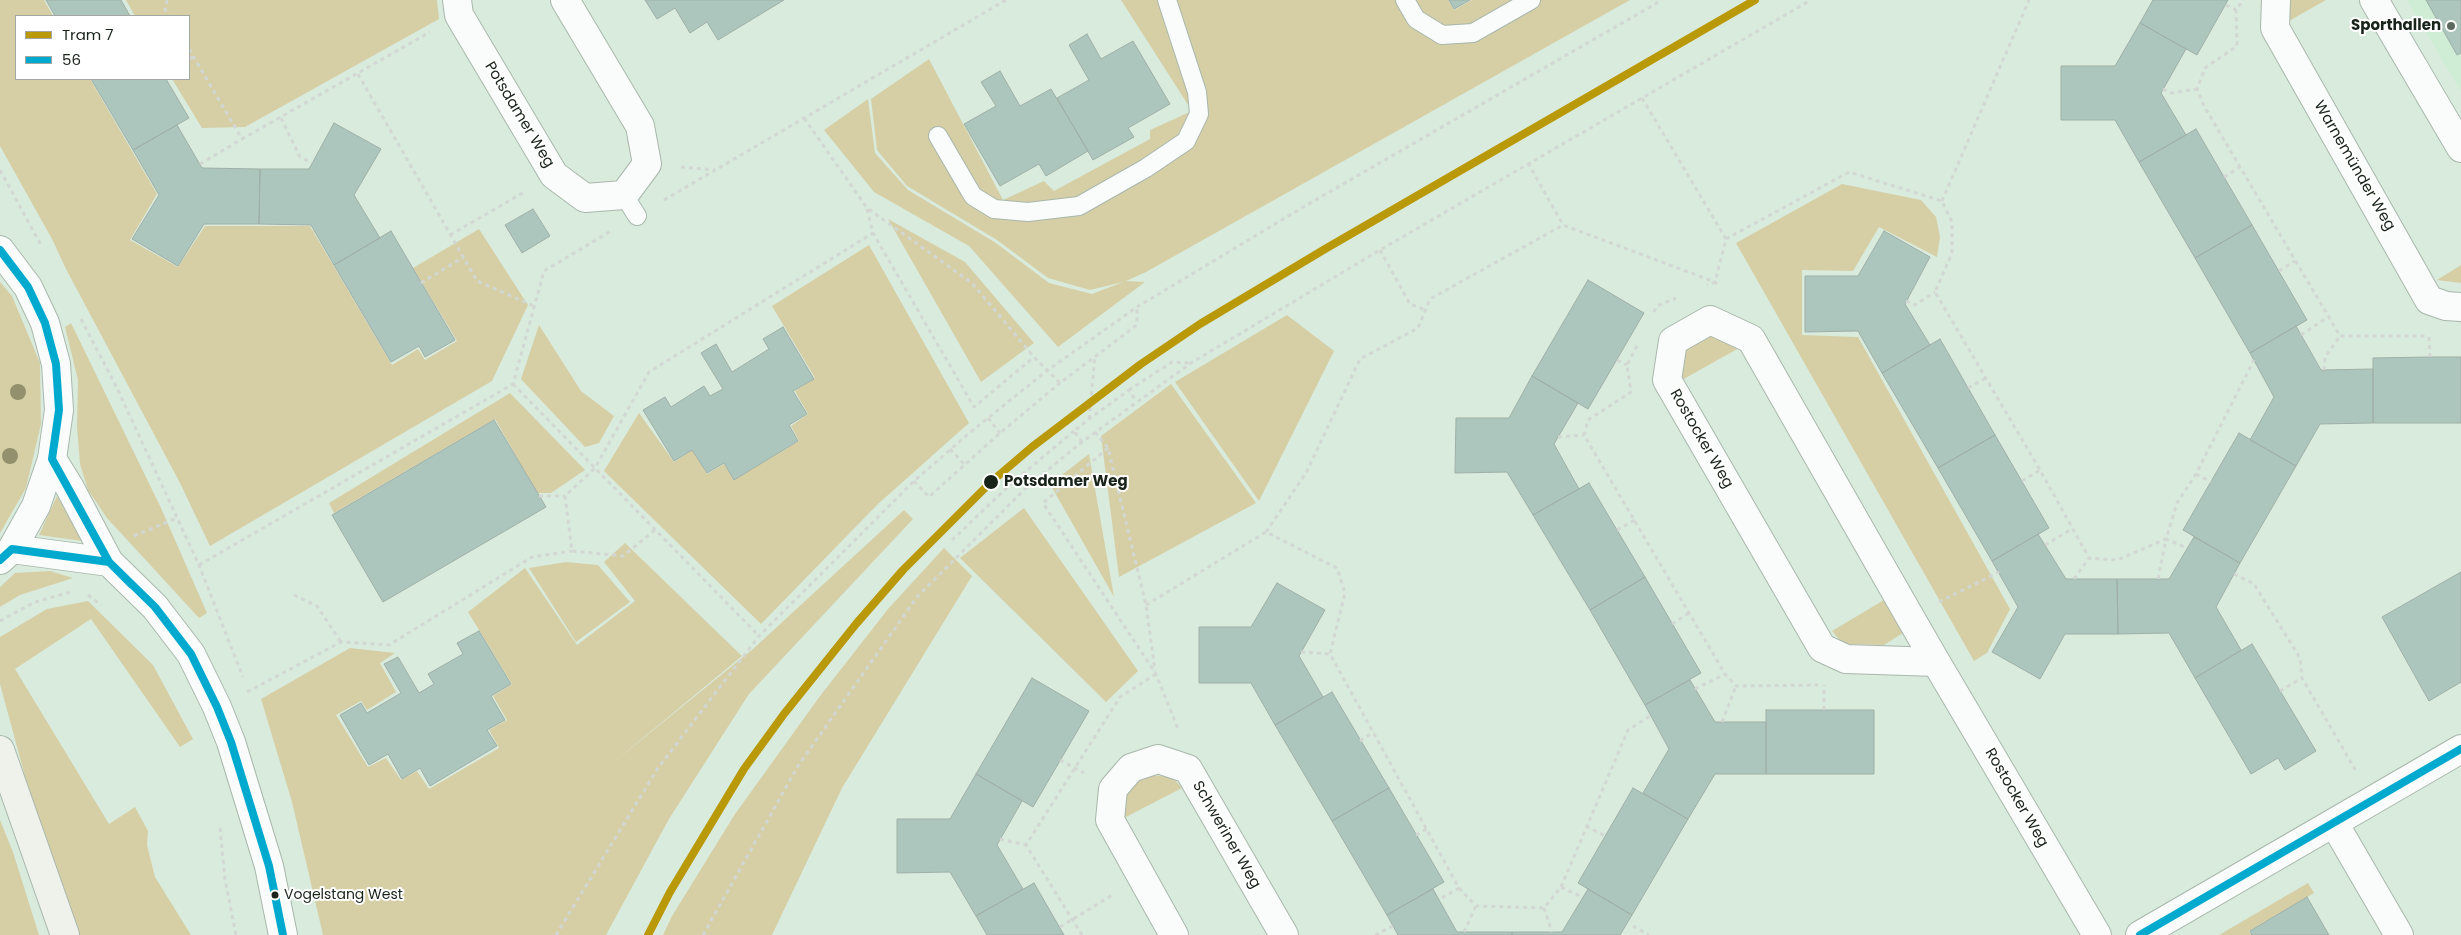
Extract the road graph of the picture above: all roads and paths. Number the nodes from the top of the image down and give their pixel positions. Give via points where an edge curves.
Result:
1 (168, 0) edge
2 (565, 0) edge
3 (996, 0) edge
4 (1006, 0) edge
5 (1167, 0) edge
6 (1405, 0) edge
7 (1531, 0) edge
8 (1662, 0) edge
9 (1810, 0) edge
10 (2029, 0) edge
11 (2242, 0) edge
12 (2276, 0) edge
13 (2374, 0) edge
14 (999, 4) junction
15 (2226, 5) dead end
16 (458, 7) edge
17 (2236, 10) junction
18 (168, 15) edge
19 (190, 51) edge
20 (193, 57) junction
21 (190, 59) edge
22 (358, 74) junction
23 (2197, 88) junction
24 (2163, 89) dead end
25 (1642, 98) junction
26 (281, 118) junction
27 (804, 118) junction
28 (938, 136) dead end
29 (242, 139) junction
30 (2461, 148) edge
31 (312, 163) dead end
32 (1528, 163) junction
33 (200, 164) dead end
34 (2240, 167) junction
35 (0, 170) edge
36 (554, 175) junction
37 (2224, 177) dead end
38 (1942, 201) junction
39 (631, 205) junction
40 (866, 208) junction
41 (1563, 225) junction
42 (873, 233) junction
43 (450, 235) junction
44 (1726, 239) junction
45 (43, 248) dead end
46 (0, 250) edge
47 (1380, 250) junction
48 (464, 257) junction
49 (2295, 261) junction
50 (2279, 271) dead end
51 (1714, 282) junction
52 (421, 283) dead end
53 (1698, 288) dead end
54 (1935, 292) junction
55 (1722, 293) dead end
56 (1682, 295) dead end
57 (1906, 301) dead end
58 (534, 306) junction
59 (2453, 306) edge
60 (1137, 307) junction
61 (1426, 310) junction
62 (1653, 314) dead end
63 (80, 317) dead end
64 (2328, 317) junction
65 (2301, 335) dead end
66 (2340, 336) junction
67 (2429, 336) junction
68 (1640, 339) dead end
69 (1095, 356) junction
70 (1034, 357) junction
71 (2430, 357) dead end
72 (1617, 360) dead end
73 (2254, 360) dead end
74 (1191, 363) junction
75 (1627, 365) junction
76 (1048, 370) junction
77 (2324, 370) dead end
78 (1986, 378) junction
79 (1060, 383) junction
80 (513, 384) junction
81 (1968, 388) dead end
82 (1129, 390) junction
83 (1136, 401) junction
84 (988, 418) junction
85 (1089, 419) junction
86 (1074, 431) junction
87 (1095, 432) junction
88 (1000, 433) junction
89 (1584, 435) junction
90 (1558, 437) dead end
91 (1082, 442) junction
92 (1108, 448) junction
93 (950, 449) junction
94 (52, 459) junction
95 (964, 464) junction
96 (595, 468) junction
97 (2040, 470) junction
98 (2196, 474) junction
99 (914, 481) junction
100 (2022, 481) dead end
101 (2211, 482) dead end
102 (539, 496) dead end
103 (565, 496) junction
104 (177, 518) junction
105 (1635, 520) junction
106 (2072, 528) junction
107 (655, 530) junction
108 (1617, 530) dead end
109 (1266, 532) junction
110 (135, 536) dead end
111 (2166, 539) junction
112 (952, 540) dead end
113 (2045, 545) dead end
114 (2187, 548) dead end
115 (572, 551) junction
116 (6, 554) edge
117 (2089, 558) junction
118 (109, 562) junction
119 (199, 565) junction
120 (1998, 572) dead end
121 (2234, 574) dead end
122 (2074, 579) dead end
123 (2158, 579) dead end
124 (82, 590) dead end
125 (294, 595) dead end
126 (1146, 605) junction
127 (102, 606) dead end
128 (1689, 613) junction
129 (1910, 618) junction
130 (1672, 624) dead end
131 (226, 635) dead end
132 (759, 636) junction
133 (341, 642) junction
134 (1301, 652) dead end
135 (1330, 654) junction
136 (1846, 659) junction
137 (1936, 662) junction
138 (1156, 674) junction
139 (1725, 674) junction
140 (2302, 678) junction
141 (1824, 685) junction
142 (1736, 686) junction
143 (1695, 688) dead end
144 (2280, 691) dead end
145 (217, 707) junction
146 (1824, 710) dead end
147 (1650, 716) dead end
148 (1722, 722) dead end
149 (1374, 732) junction
150 (1360, 741) dead end
151 (2461, 749) edge
152 (0, 750) edge
153 (1188, 768) junction
154 (2373, 800) junction
155 (2334, 822) junction
156 (219, 823) dead end
157 (1586, 826) junction
158 (1427, 829) junction
159 (1416, 835) dead end
160 (1605, 836) dead end
161 (1000, 839) dead end
162 (1026, 845) junction
163 (1142, 877) junction
164 (1561, 887) junction
165 (1459, 888) junction
166 (1582, 898) dead end
167 (1440, 899) dead end
168 (1476, 906) junction
169 (1544, 908) junction
170 (1072, 919) junction
171 (1393, 926) dead end
172 (1633, 926) dead end
173 (1060, 927) dead end
174 (1464, 932) dead end
175 (1552, 932) dead end
176 (65, 935) edge
177 (236, 935) edge
178 (283, 935) edge
179 (556, 935) edge
180 (703, 935) edge
181 (1082, 935) edge
182 (1174, 935) edge
183 (1284, 935) edge
184 (1375, 935) edge
185 (1649, 935) edge
186 (2096, 935) edge
187 (2140, 935) edge
188 (2400, 935) edge

1 - 18 path via 165,8
2 - 39 street via 640,126 647,164
3 - 14 path
4 - 14 path
5 - 28 lane via 1197,92 1199,114 1186,141 1146,168 1079,206 1028,212 994,209 973,196
6 - 7 lane via 1416,19 1442,35 1473,33
8 - 60 path
9 - 25 path
10 - 38 path
11 - 17 path
12 - 59 street, Warnemünder Weg via 2275,28 2429,300
13 - 30 street
14 - 27 path
15 - 17 path
16 - 22 path
16 - 36 street, Potsdamer Weg
17 - 23 path via 2237,46 2205,68
19 - 20 path
20 - 21 path
20 - 29 path
22 - 26 path
22 - 43 path
23 - 24 path via 2170,93
23 - 34 path
25 - 32 path
25 - 44 path
26 - 29 path
26 - 31 path via 300,157
27 - 39 path
27 - 40 path
29 - 33 path
32 - 41 path
32 - 47 path
34 - 37 path
34 - 49 path
35 - 45 path
36 - 39 street, Potsdamer Weg via 585,198
36 - 43 path
38 - 44 path via 1849,172
38 - 54 path via 1952,222 1952,253
39 - 58 path via 544,271
40 - 42 path
40 - 70 path via 972,284
41 - 51 path
41 - 61 path via 1430,299
42 - 70 path via 974,407
42 - 96 path via 650,372
43 - 48 path
44 - 51 path
46 - 94 street via 28,287 45,323 56,364 59,410
47 - 61 path via 1410,304
47 - 74 path
48 - 52 path
48 - 58 path via 477,281
49 - 50 path
49 - 64 path
51 - 53 path
51 - 55 path
54 - 57 path via 1916,305
54 - 78 path
56 - 62 path via 1658,306
58 - 80 path
59 - 67 path
60 - 69 path via 1137,325
60 - 76 path
61 - 109 path via 1418,328 1360,359 1306,473
63 - 104 path
64 - 65 path
64 - 66 path
66 - 67 path
66 - 77 path via 2325,357
67 - 71 path
68 - 75 path
69 - 79 path
69 - 85 path
70 - 76 path
72 - 75 path
73 - 98 path
74 - 82 path via 1172,362
74 - 83 path
75 - 89 path via 1631,392 1588,420
76 - 79 path
76 - 84 path
78 - 81 path
78 - 97 path
79 - 88 path
80 - 96 path
80 - 119 path
82 - 83 path
82 - 85 path
83 - 87 path
84 - 88 path
84 - 93 path
85 - 86 path
86 - 91 path
86 - 112 path via 1013,482
87 - 91 path
87 - 92 path
88 - 95 path
89 - 90 path
89 - 105 path
91 - 180 path via 1028,486 917,597 798,766
92 - 126 path
92 - 138 path via 1043,503
93 - 95 path
93 - 99 path
94 - 116 street via 36,506
94 - 118 street
95 - 99 path via 929,497
96 - 103 path
96 - 107 path
97 - 100 path
97 - 106 path
98 - 101 path
98 - 111 path via 2177,503
99 - 132 path
102 - 103 path
103 - 115 path
104 - 110 path
104 - 119 path
105 - 108 path
105 - 128 path
106 - 113 path
106 - 117 path
107 - 115 path via 623,556
107 - 132 path
109 - 126 path
109 - 135 path via 1337,568 1345,593
111 - 114 path
111 - 117 path via 2117,560
111 - 123 path
115 - 133 path via 532,557 389,645
116 - 118 street
117 - 122 path
118 - 145 street via 155,607 191,654
119 - 131 path
120 - 129 path
121 - 140 path via 2254,584 2300,658
124 - 127 path
125 - 133 path via 317,606
126 - 138 path
128 - 130 path
128 - 139 path
129 - 136 street, Rostocker Weg via 1751,339 1710,320 1673,341 1666,380 1822,648
129 - 137 street, Rostocker Weg
132 - 179 path via 658,768
133 - 145 path
134 - 135 path
135 - 149 path
136 - 137 street, Rostocker Weg
136 - 141 path
137 - 186 street, Rostocker Weg
138 - 153 path via 1180,734
138 - 162 path via 1120,697
139 - 142 path
139 - 143 path
140 - 144 path
140 - 154 path
141 - 142 path
141 - 146 path
142 - 148 path
145 - 178 street via 269,866
147 - 157 path via 1628,730
149 - 150 path
149 - 158 path
151 - 154 street
152 - 176 main road
153 - 163 street, Schweriner Weg via 1158,759 1131,768 1113,789 1110,820
153 - 183 street, Schweriner Weg
154 - 155 street
155 - 187 street
155 - 188 street
156 - 177 path
157 - 160 path
157 - 164 path
158 - 159 path
158 - 165 path
161 - 162 path
162 - 170 path
163 - 170 path
163 - 182 street, Schweriner Weg
164 - 166 path
164 - 169 path
165 - 167 path
165 - 168 path
168 - 169 path
168 - 174 path
169 - 175 path
170 - 173 path
170 - 181 path
171 - 184 path
172 - 185 path

